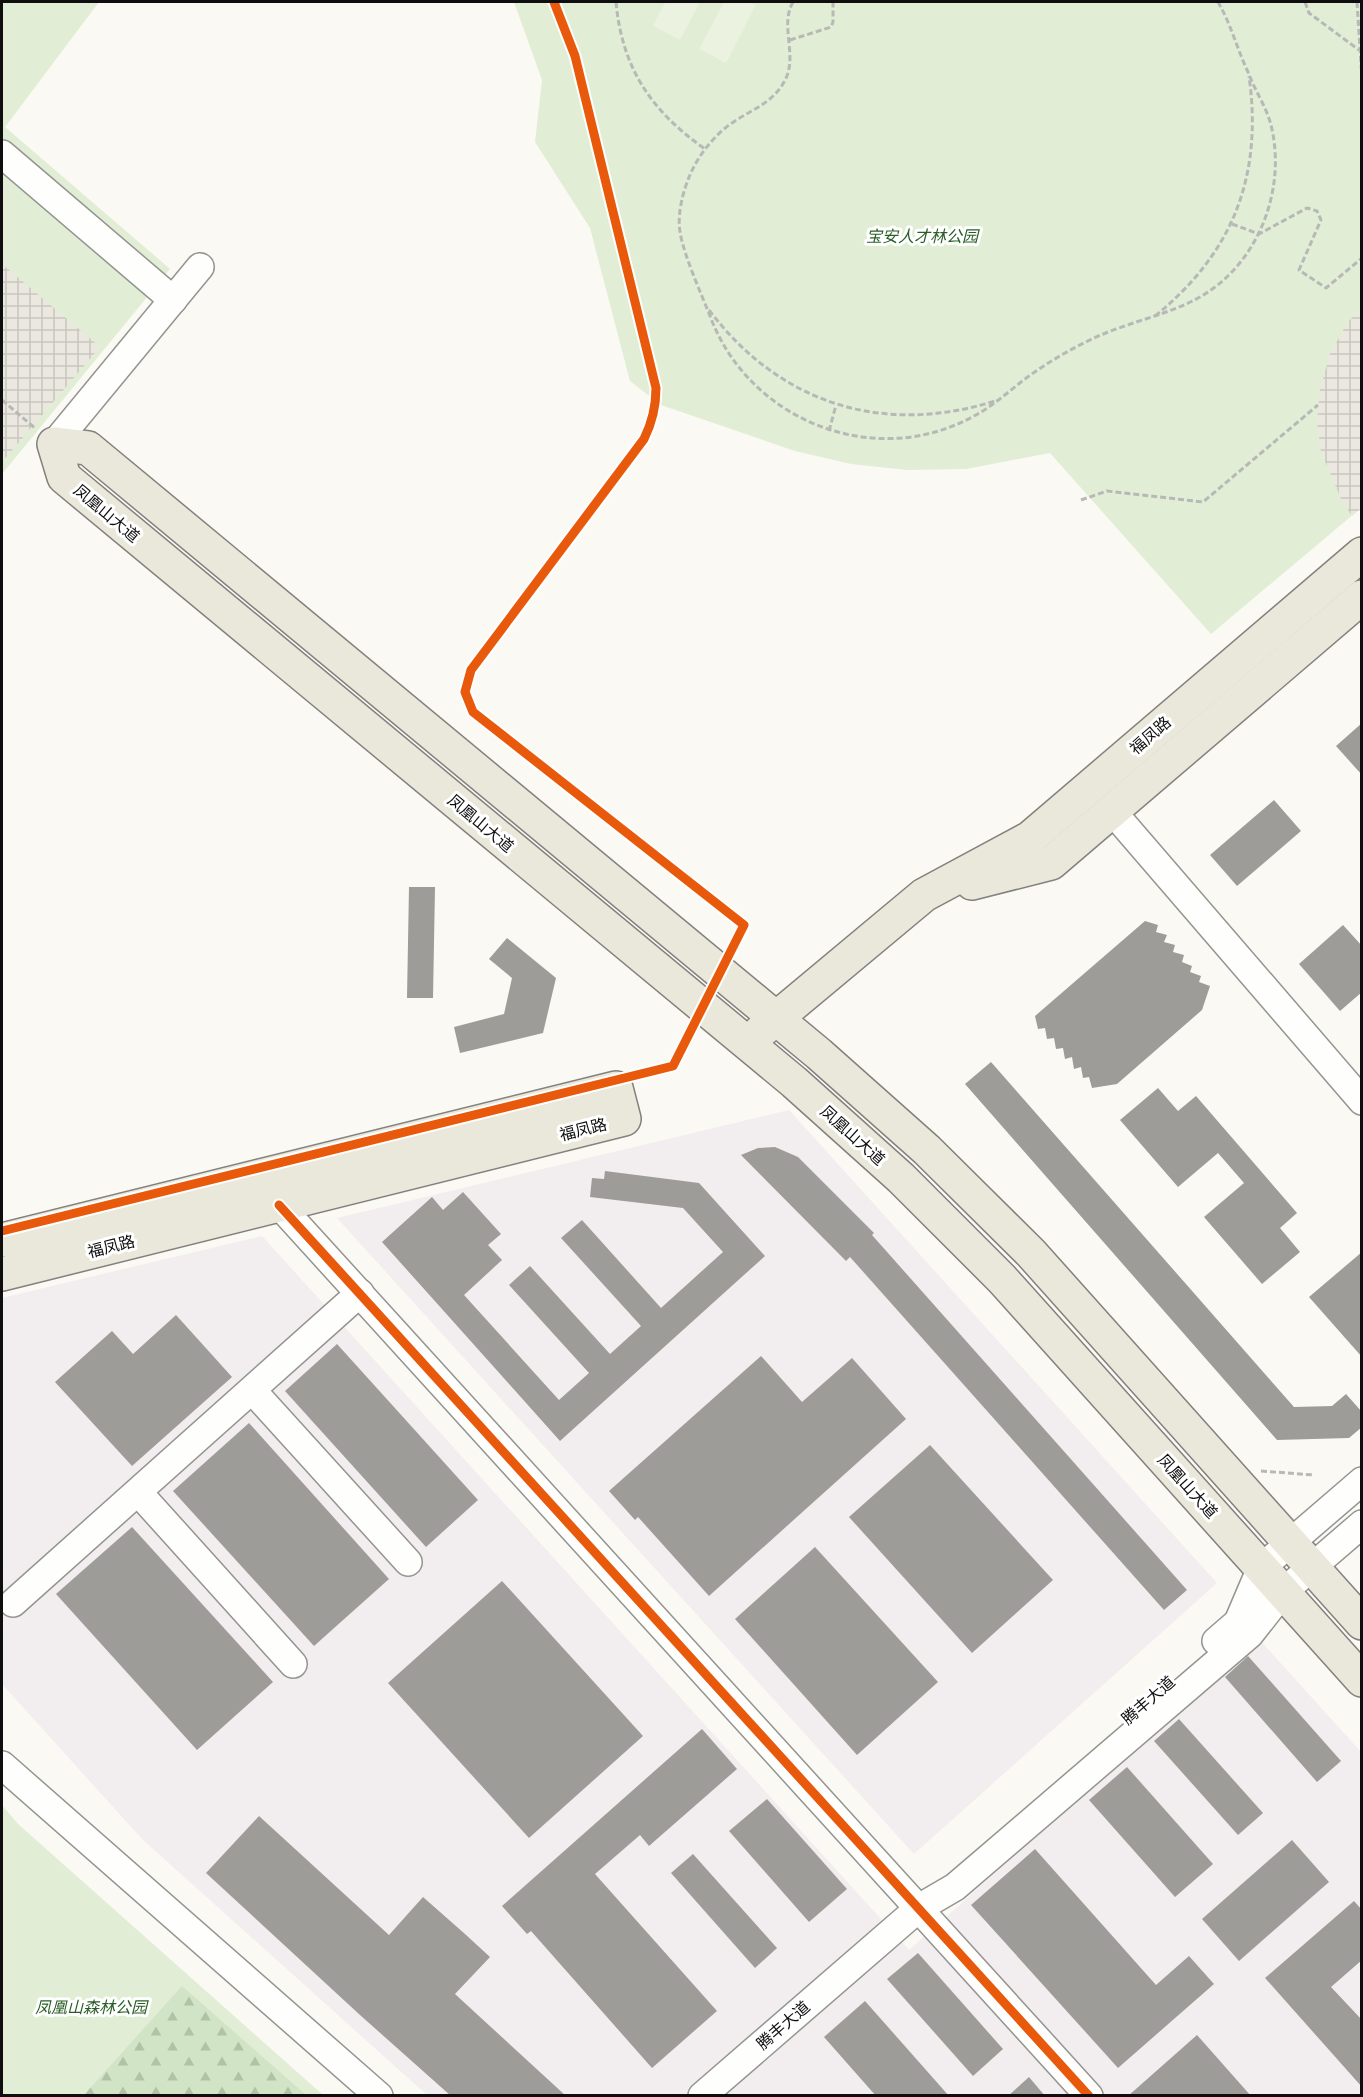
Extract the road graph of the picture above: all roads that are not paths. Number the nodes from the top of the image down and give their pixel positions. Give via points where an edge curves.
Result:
1 (2, 154) edge
2 (200, 267) dead end
3 (173, 300) junction
4 (54, 444) junction
5 (1362, 554) edge
6 (1362, 597) edge
7 (1112, 811) junction
8 (924, 895) junction
9 (777, 1018) junction
10 (747, 1043) junction
11 (1362, 1101) edge
12 (279, 1204) junction
13 (2, 1240) edge
14 (2, 1274) edge
15 (360, 1293) junction
16 (252, 1390) junction
17 (1362, 1481) edge
18 (138, 1492) junction
19 (1362, 1524) edge
20 (1289, 1542) junction
21 (408, 1562) dead end
22 (1311, 1566) junction
23 (1261, 1568) junction
24 (1283, 1592) junction
25 (13, 1603) dead end
26 (1362, 1623) edge
27 (293, 1664) dead end
28 (1362, 1680) edge
29 (2, 1765) edge
30 (919, 1908) junction
31 (380, 2096) edge
32 (702, 2096) edge
33 (1089, 2096) edge

1 - 3 street
2 - 3 street
3 - 4 street
4 - 9 main road via 88,448
4 - 10 main road, 凤凰山大道 via 64,477
5 - 8 main road, 福凤路 via 1030,838
6 - 7 main road, 福凤路
7 - 8 main road, 福凤路 via 1051,863
7 - 11 street
8 - 9 main road, 福凤路
9 - 10 main road, 福凤路
9 - 20 main road via 919,1143 1030,1253
10 - 23 main road, 凤凰山大道 via 883,1162 1002,1279
12 - 13 main road, 福凤路 via 624,1119 616,1088
12 - 14 main road, 福凤路
12 - 15 street
15 - 16 street
15 - 30 street
16 - 18 street
16 - 21 street
17 - 20 street, 腾丰大道
18 - 25 street
18 - 27 street
19 - 22 street, 腾丰大道
20 - 22 main road
20 - 23 street, 腾丰大道
22 - 24 street, 腾丰大道
22 - 26 main road
23 - 24 main road, 凤凰山大道
23 - 30 street, 腾丰大道 via 1238,1622 945,1874
24 - 28 main road, 凤凰山大道
24 - 30 street, 腾丰大道 via 1250,1634 955,1887
29 - 31 street
30 - 32 street, 腾丰大道
30 - 33 street

